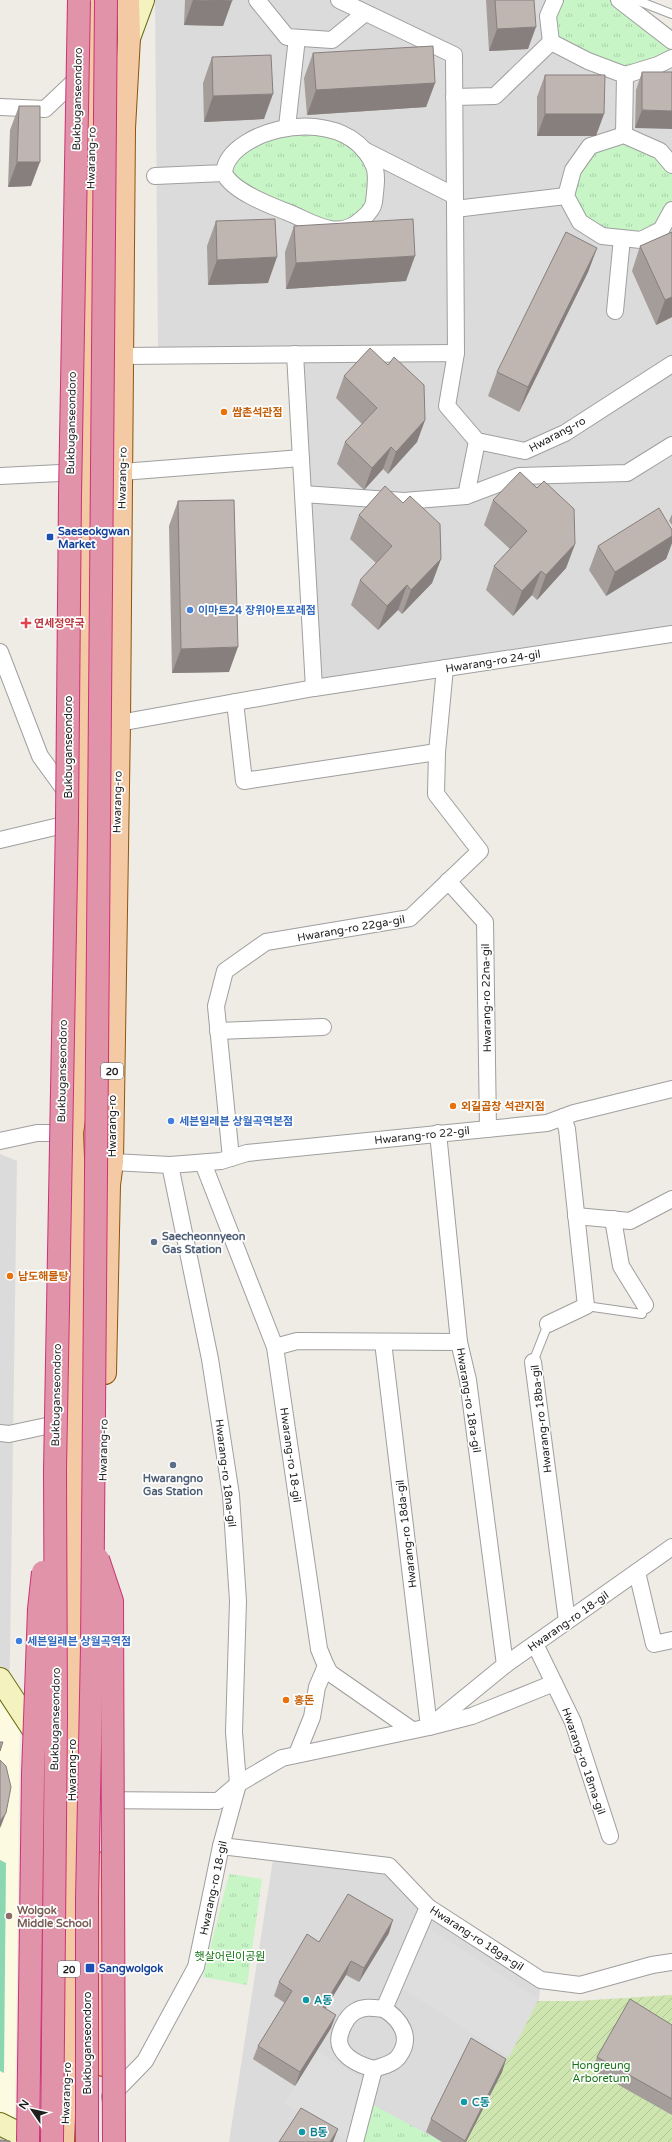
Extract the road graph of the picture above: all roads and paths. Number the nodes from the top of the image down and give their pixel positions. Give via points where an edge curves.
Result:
1 (79, 0) edge
2 (92, 0) edge
3 (106, 0) edge
4 (128, 0) edge
5 (143, 0) edge
6 (257, 0) edge
7 (339, 0) edge
8 (555, 0) edge
9 (619, 0) edge
10 (636, 0) edge
11 (365, 13) junction
12 (672, 14) edge
13 (129, 38) junction
14 (297, 38) junction
15 (672, 41) edge
16 (551, 42) junction
17 (672, 58) edge
18 (91, 65) junction
19 (127, 68) junction
20 (625, 75) junction
21 (454, 97) junction
22 (0, 107) edge
23 (287, 127) junction
24 (91, 128) junction
25 (124, 128) junction
26 (624, 135) junction
27 (362, 149) junction
28 (672, 165) edge
29 (224, 173) junction
30 (155, 176) dead end
31 (566, 196) junction
32 (455, 202) junction
33 (670, 217) edge
34 (622, 238) junction
35 (615, 311) dead end
36 (456, 353) junction
37 (295, 354) junction
38 (123, 356) junction
39 (672, 364) edge
40 (477, 441) junction
41 (672, 445) edge
42 (301, 458) junction
43 (87, 472) junction
44 (122, 472) junction
45 (0, 476) edge
46 (303, 494) junction
47 (466, 496) junction
48 (672, 634) edge
49 (0, 652) edge
50 (445, 668) junction
51 (314, 688) junction
52 (235, 702) junction
53 (119, 723) junction
54 (437, 752) junction
55 (86, 820) junction
56 (0, 840) edge
57 (448, 881) junction
58 (323, 1027) dead end
59 (218, 1031) junction
60 (81, 1072) junction
61 (112, 1086) junction
62 (672, 1089) edge
63 (563, 1117) junction
64 (488, 1129) junction
65 (72, 1133) junction
66 (438, 1134) junction
67 (0, 1141) edge
68 (232, 1158) junction
69 (112, 1162) junction
70 (203, 1163) junction
71 (170, 1165) junction
72 (672, 1199) edge
73 (576, 1216) junction
74 (613, 1219) junction
75 (645, 1305) joint
76 (586, 1306) junction
77 (548, 1324) joint
78 (383, 1342) junction
79 (459, 1342) junction
80 (275, 1347) junction
81 (532, 1362) joint
82 (72, 1420) junction
83 (0, 1434) edge
84 (55, 1470) junction
85 (92, 1543) junction
86 (669, 1552) edge
87 (637, 1572) junction
88 (567, 1621) junction
89 (672, 1640) edge
90 (536, 1644) junction
91 (506, 1665) junction
92 (326, 1666) junction
93 (0, 1679) edge
94 (554, 1683) junction
95 (429, 1727) junction
96 (412, 1730) junction
97 (298, 1754) junction
98 (238, 1784) junction
99 (72, 1797) junction
100 (95, 1800) junction
101 (610, 1836) dead end
102 (221, 1846) junction
103 (428, 1907) junction
104 (672, 1962) edge
105 (384, 2009) junction
106 (102, 2011) junction
107 (68, 2013) junction
108 (374, 2069) junction
109 (104, 2103) junction
110 (0, 2124) edge
111 (28, 2142) edge
112 (36, 2142) edge
113 (52, 2142) edge
114 (63, 2142) edge
115 (87, 2142) edge
116 (104, 2142) edge
117 (114, 2142) edge
118 (355, 2142) edge

1 - 84 highway, Bukbuganseondoro, bridge
2 - 18 main road, Hwarang-ro / 20
3 - 85 highway, Bukbuganseondoro, bridge
4 - 13 main road, Hwarang-ro / 20
5 - 13 street
6 - 14 street via 287,37
7 - 11 street
8 - 16 street via 548,16
9 - 15 street
10 - 12 lane
11 - 14 street via 332,40
11 - 21 street via 454,55
13 - 19 main road, Hwarang-ro / 20
14 - 23 street
16 - 20 street via 588,61
16 - 21 street via 495,96
17 - 20 street via 658,66
18 - 19 street via 105,84
18 - 22 street via 46,109
18 - 24 main road, Hwarang-ro / 20
19 - 25 main road, Hwarang-ro / 20
20 - 26 street
21 - 32 street
23 - 27 street via 300,125 328,129 347,136
23 - 29 street via 261,134 236,149 225,166
24 - 25 street via 105,108
24 - 43 main road, Hwarang-ro / 20
25 - 38 main road, Hwarang-ro / 20
26 - 28 street via 660,151
26 - 31 street via 590,146 573,170
27 - 29 street via 374,166 376,175 373,206 353,227 335,230 306,222 288,212 268,206 234,185
27 - 32 street
29 - 30 street
31 - 32 street
31 - 34 street via 580,222 602,236
32 - 36 street
33 - 34 street via 661,230 641,240
34 - 35 street
36 - 37 street
36 - 40 street via 447,406
37 - 38 street
37 - 42 street
38 - 44 main road, Hwarang-ro / 20
39 - 40 street, Hwarang-ro via 565,433 525,451
40 - 47 street
41 - 47 street via 627,474 519,476
42 - 44 street
42 - 46 street
43 - 45 street
43 - 55 main road, Hwarang-ro / 20
44 - 53 main road, Hwarang-ro / 20
46 - 47 street via 404,501
46 - 51 street
48 - 50 street, Hwarang-ro 24-gil
49 - 55 street via 40,756
50 - 51 street, Hwarang-ro 24-gil
50 - 54 street, Hwarang-ro 22ga-gil
51 - 52 street, Hwarang-ro 24-gil
52 - 53 street, Hwarang-ro 24-gil
52 - 54 street via 244,781
53 - 61 main road, Hwarang-ro / 20
54 - 57 street, Hwarang-ro 22ga-gil via 436,794 480,851
55 - 56 street
55 - 60 main road, Hwarang-ro / 20
57 - 59 street, Hwarang-ro 22ga-gil via 410,918 266,942 225,971 216,1006
57 - 64 street, Hwarang-ro 22na-gil via 485,922
58 - 59 street
59 - 68 street, Hwarang-ro 22ga-gil
60 - 61 street via 95,1086
60 - 65 main road, Hwarang-ro / 20
61 - 69 main road, Hwarang-ro / 20
62 - 63 street, Hwarang-ro 22-gil
63 - 64 street, Hwarang-ro 22-gil via 547,1123
63 - 73 street via 567,1129
64 - 66 street, Hwarang-ro 22-gil
65 - 67 street via 37,1133
65 - 82 main road, Hwarang-ro / 20
66 - 68 street, Hwarang-ro 22-gil via 247,1153
66 - 79 street, Hwarang-ro 18ra-gil
68 - 70 street, Hwarang-ro 22-gil
69 - 71 street, Hwarang-ro 22-gil
69 - 100 main road, Hwarang-ro / 20 via 109,1185
70 - 71 street, Hwarang-ro 22-gil
70 - 80 street, Hwarang-ro 18-gil
71 - 98 street, Hwarang-ro 18na-gil via 210,1359 231,1495 238,1601 234,1732
72 - 74 street via 630,1221
73 - 74 street
73 - 76 street
74 - 75 street via 621,1266
75 - 76 lane via 642,1314
76 - 77 street, Hwarang-ro 18ba-gil
77 - 81 lane, Hwarang-ro 18ba-gil
78 - 79 street
78 - 80 street via 297,1341
78 - 95 street, Hwarang-ro 18da-gil
79 - 91 street, Hwarang-ro 18ra-gil via 468,1380
80 - 92 street, Hwarang-ro 18-gil via 319,1649
81 - 88 street, Hwarang-ro 18ba-gil
82 - 83 street
82 - 99 main road, Hwarang-ro / 20
84 - 111 highway, bridge via 39,1610 33,1782
84 - 113 highway, Bukbuganseondoro, bridge via 56,1716
85 - 115 highway, Bukbuganseondoro, bridge
85 - 117 highway, bridge via 112,1600
86 - 87 street, Hwarang-ro 18-gil
87 - 88 street, Hwarang-ro 18-gil
87 - 89 street via 654,1644
88 - 90 street, Hwarang-ro 18-gil
90 - 91 street, Hwarang-ro 18-gil
90 - 94 street, Hwarang-ro 18ma-gil
91 - 95 street, Hwarang-ro 18-gil
92 - 96 street via 330,1673
92 - 97 street via 317,1687 312,1717
93 - 99 street via 28,1720
94 - 95 street, Hwarang-ro 18-gil via 472,1716
94 - 101 street, Hwarang-ro 18ma-gil via 573,1722
95 - 96 street, Hwarang-ro 18-gil
96 - 97 street, Hwarang-ro 18-gil
97 - 98 street, Hwarang-ro 18-gil via 282,1758
98 - 100 street, Hwarang-ro via 218,1801
98 - 102 street, Hwarang-ro 18-gil
99 - 107 main road, Hwarang-ro / 20
100 - 106 main road, Hwarang-ro / 20
102 - 103 street, Hwarang-ro 18ga-gil via 389,1866
102 - 109 street, Hwarang-ro 18-gil via 196,1967 146,2061
103 - 104 street, Hwarang-ro 18ga-gil via 541,1980 580,1985
103 - 105 street
105 - 108 street via 401,2023 404,2044 399,2056 388,2065
105 - 108 street via 368,2008 355,2011 344,2023 340,2037 341,2048 349,2056 359,2065
106 - 107 street
106 - 109 main road, Hwarang-ro / 20
107 - 114 main road, Hwarang-ro / 20
108 - 118 street
109 - 116 main road, Hwarang-ro / 20
110 - 112 street

